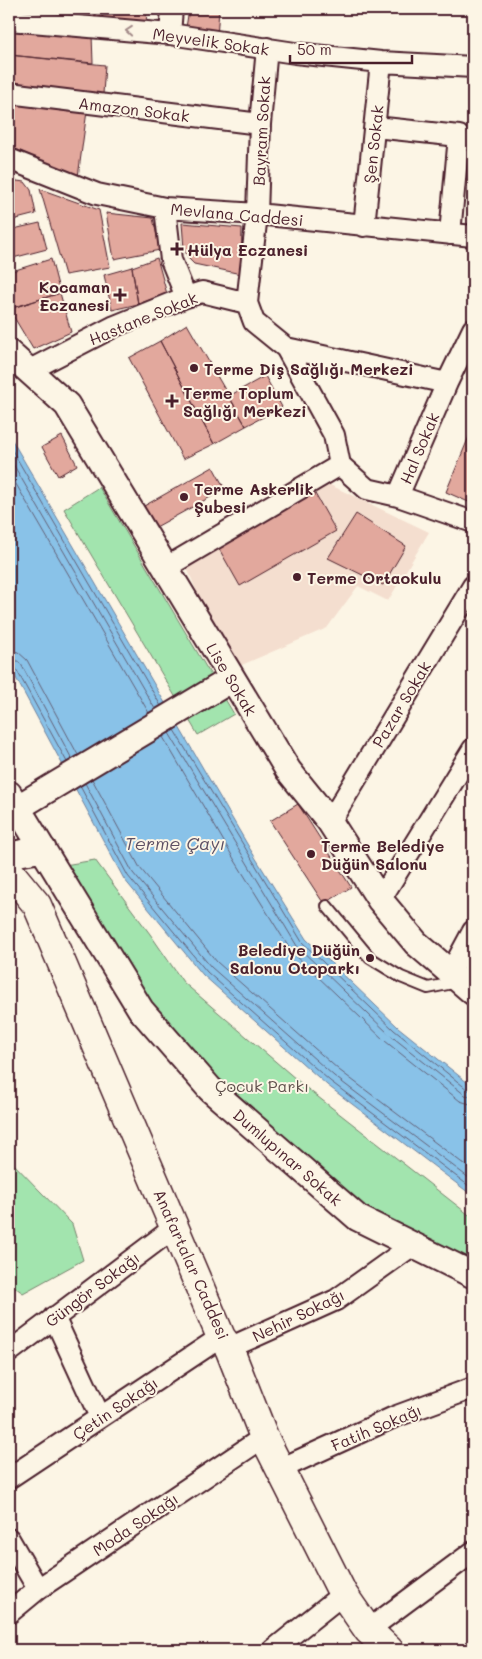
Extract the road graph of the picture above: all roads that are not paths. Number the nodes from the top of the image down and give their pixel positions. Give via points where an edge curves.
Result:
1 (172, 9) edge
2 (9, 20) edge
3 (170, 34) junction
4 (267, 48) junction
5 (381, 62) junction
6 (473, 67) edge
7 (9, 93) edge
8 (260, 124) junction
9 (375, 127) junction
10 (9, 159) edge
11 (165, 208) junction
12 (257, 214) junction
13 (364, 226) junction
14 (450, 234) junction
15 (473, 236) edge
16 (186, 297) junction
17 (247, 303) junction
18 (473, 329) edge
19 (286, 348) junction
20 (9, 353) edge
21 (30, 370) junction
22 (447, 384) junction
23 (340, 465) junction
24 (398, 496) junction
25 (473, 522) edge
26 (165, 568) junction
27 (473, 586) edge
28 (232, 679) junction
29 (473, 749) edge
30 (13, 800) edge
31 (330, 822) junction
32 (44, 849) junction
33 (9, 855) edge
34 (9, 871) edge
35 (380, 900) junction
36 (327, 906) dead end
37 (473, 931) edge
38 (461, 982) edge
39 (175, 1227) junction
40 (413, 1245) junction
41 (473, 1275) edge
42 (54, 1317) junction
43 (225, 1342) junction
44 (9, 1352) edge
45 (473, 1388) edge
46 (100, 1417) junction
47 (264, 1437) junction
48 (280, 1469) junction
49 (9, 1478) edge
50 (9, 1539) edge
51 (473, 1552) edge
52 (38, 1589) junction
53 (343, 1594) junction
54 (9, 1612) edge
55 (368, 1630) junction
56 (273, 1650) edge
57 (389, 1650) edge

1 - 3 street
3 -> 2 street, Meyvelik Sokak
3 - 4 street, Meyvelik Sokak
4 - 5 street, Meyvelik Sokak
4 - 8 street, Bayram Sokak
5 - 6 street, Meyvelik Sokak
5 - 9 street, Şen Sokak
7 - 8 street, Amazon Sokak
8 - 12 street, Bayram Sokak
9 - 13 street, Şen Sokak
9 - 14 street via 459,136
10 - 11 street, Mevlana Caddesi via 97,194
11 - 12 street, Mevlana Caddesi
11 - 16 street via 171,260
12 - 13 street, Mevlana Caddesi
12 - 17 street, Bayram Sokak
13 - 14 street, Mevlana Caddesi
14 - 15 street, Mevlana Caddesi
16 - 17 street, Hastane Sokak via 202,292
16 - 21 street, Hastane Sokak via 115,326
17 - 19 street via 254,322
18 - 22 street, Hal Sokak
19 - 22 street
19 - 23 street via 334,435
20 - 21 street, Lise Sokak
21 - 26 street, Lise Sokak via 67,405
22 - 24 street, Hal Sokak
23 - 24 street via 367,489
23 - 26 street
24 - 25 street, Hal Sokak
26 - 28 street, Lise Sokak
27 - 31 street, Pazar Sokak
28 - 30 street
28 - 31 street, Lise Sokak via 288,770
29 - 35 street
30 - 32 street, Dumlupınar Sokak
31 - 35 street, Lise Sokak
32 - 33 street
32 - 40 street, Dumlupınar Sokak via 141,1010 210,1089 358,1218
34 - 39 main road, Anafartalar Caddesi via 37,905
35 - 38 street, Lise Sokak via 416,943
36 - 38 lane via 370,958 401,976 428,988
37 - 38 street
39 - 42 street, Güngör Sokağı
39 - 43 main road, Anafartalar Caddesi
40 - 41 street, Dumlupınar Sokak
40 - 43 street, Nehir Sokağı via 336,1300
42 - 44 street, Güngör Sokağı
42 - 46 street
43 - 46 street, Çetin Sokağı
43 - 47 main road, Anafartalar Caddesi
45 - 48 street, Fatih Sokağı via 394,1417
46 - 49 street, Çetin Sokağı
47 - 48 main road, Anafartalar Caddesi
47 - 52 street, Moda Sokağı
48 - 53 main road, Anafartalar Caddesi
50 - 52 street
51 - 55 street
52 - 54 street, Moda Sokağı
53 - 55 main road, Anafartalar Caddesi
53 - 56 street
55 - 57 main road, Anafartalar Caddesi

